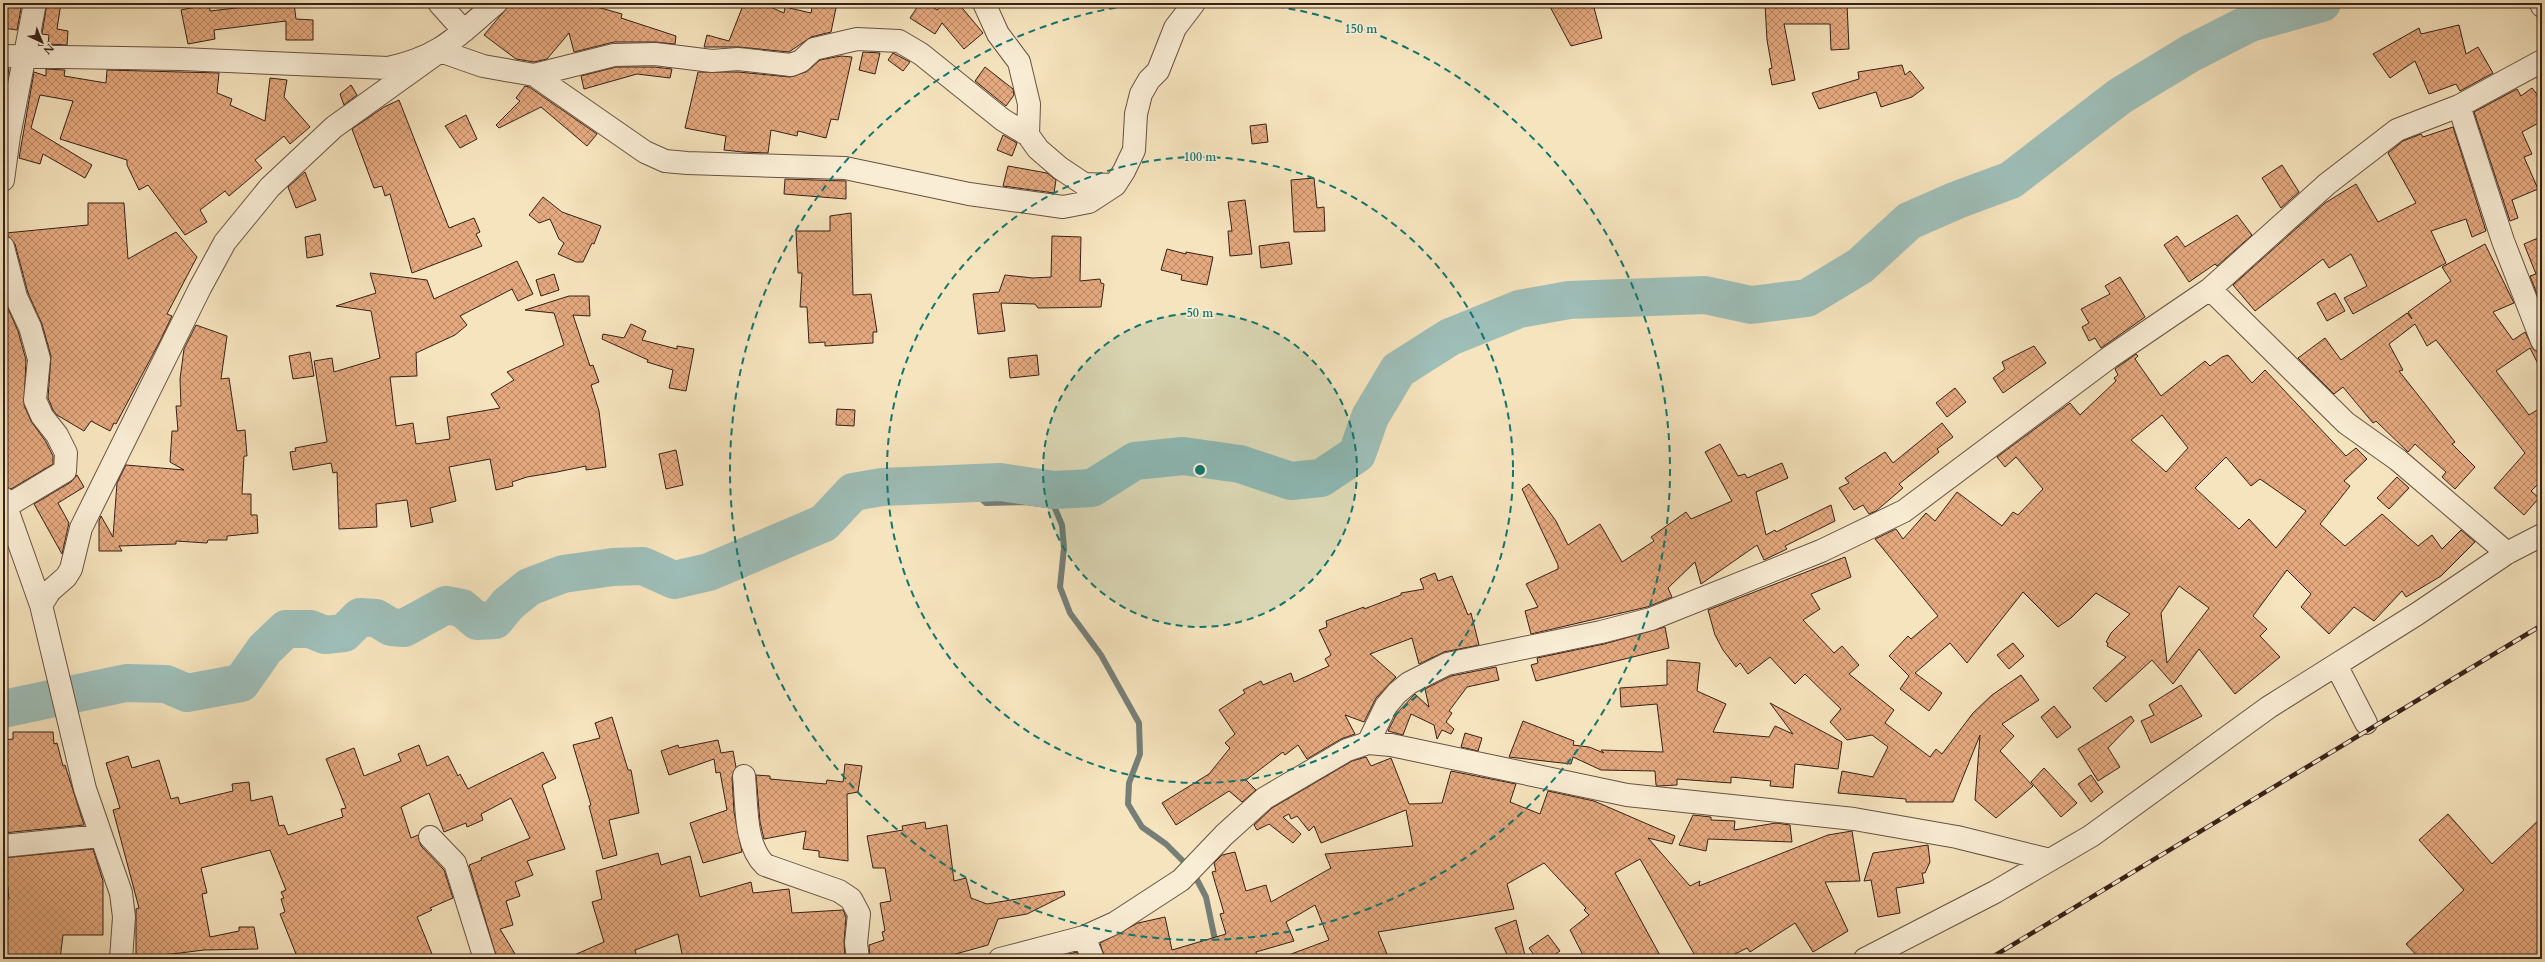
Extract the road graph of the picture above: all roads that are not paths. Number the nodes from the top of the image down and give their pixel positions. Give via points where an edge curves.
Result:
1 (35, 3) edge
2 (439, 3) edge
3 (496, 3) edge
4 (984, 3) edge
5 (1194, 3) edge
6 (2541, 3) edge
7 (2542, 6) edge
8 (464, 31) junction
9 (440, 50) junction
10 (3, 56) edge
11 (25, 56) junction
12 (2542, 61) edge
13 (534, 75) junction
14 (2459, 106) junction
15 (1028, 135) junction
16 (3, 180) edge
17 (1115, 185) junction
18 (3, 247) edge
19 (2210, 289) junction
20 (2542, 341) edge
21 (5, 502) edge
22 (2542, 535) edge
23 (2507, 553) junction
24 (41, 605) junction
25 (2336, 665) junction
26 (2366, 723) dead end
27 (1368, 743) junction
28 (744, 776) dead end
29 (100, 836) junction
30 (430, 836) dead end
31 (3, 846) edge
32 (2050, 860) junction
33 (1084, 937) junction
34 (121, 959) edge
35 (485, 959) edge
36 (858, 959) edge
37 (1000, 959) edge
38 (1093, 959) edge
39 (1865, 959) edge

1 - 11 street
2 - 8 street
3 - 8 street
4 - 15 street via 998,34 1019,62 1029,104
5 - 17 street via 1175,28 1158,71 1141,94 1136,114 1134,150
6 - 7 street
8 - 9 street
9 - 11 street via 415,62 388,68
9 - 13 street via 483,66
9 - 24 street via 334,127 270,187 225,242 80,528 71,569 66,578 50,591
10 - 11 street
11 - 16 street
12 - 14 street
13 - 15 street via 614,55 655,54 712,61 738,59 791,65 821,47 858,39 899,41 921,54 1003,120
13 - 17 street via 645,152 665,161 845,168 969,194 1063,207 1089,202
14 - 19 street via 2397,130 2327,184
14 - 20 street via 2503,241
15 - 17 street via 1038,149 1084,184
18 - 21 street via 16,297 30,328 39,359 36,400 42,416 57,435 66,453 65,471
19 - 23 street via 2346,423 2398,460
19 - 27 street via 2110,357 1904,511 1821,551 1651,619 1447,664 1425,673 1397,693 1382,713
21 - 24 street
22 - 23 street
23 - 25 street via 2418,614
24 - 29 street via 67,715
25 - 26 street
25 - 32 street via 2269,707 2091,836
27 - 32 street via 1391,745 1627,795 1854,819 1957,837
27 - 33 street via 1323,762 1265,798 1224,835 1181,880 1115,923
28 - 36 street via 752,846 756,857 765,866 838,891 851,899 859,914 856,943
29 - 31 street
29 - 34 street via 121,892 124,917
30 - 35 street via 455,863
32 - 39 street via 1995,892
33 - 37 street
33 - 38 street

